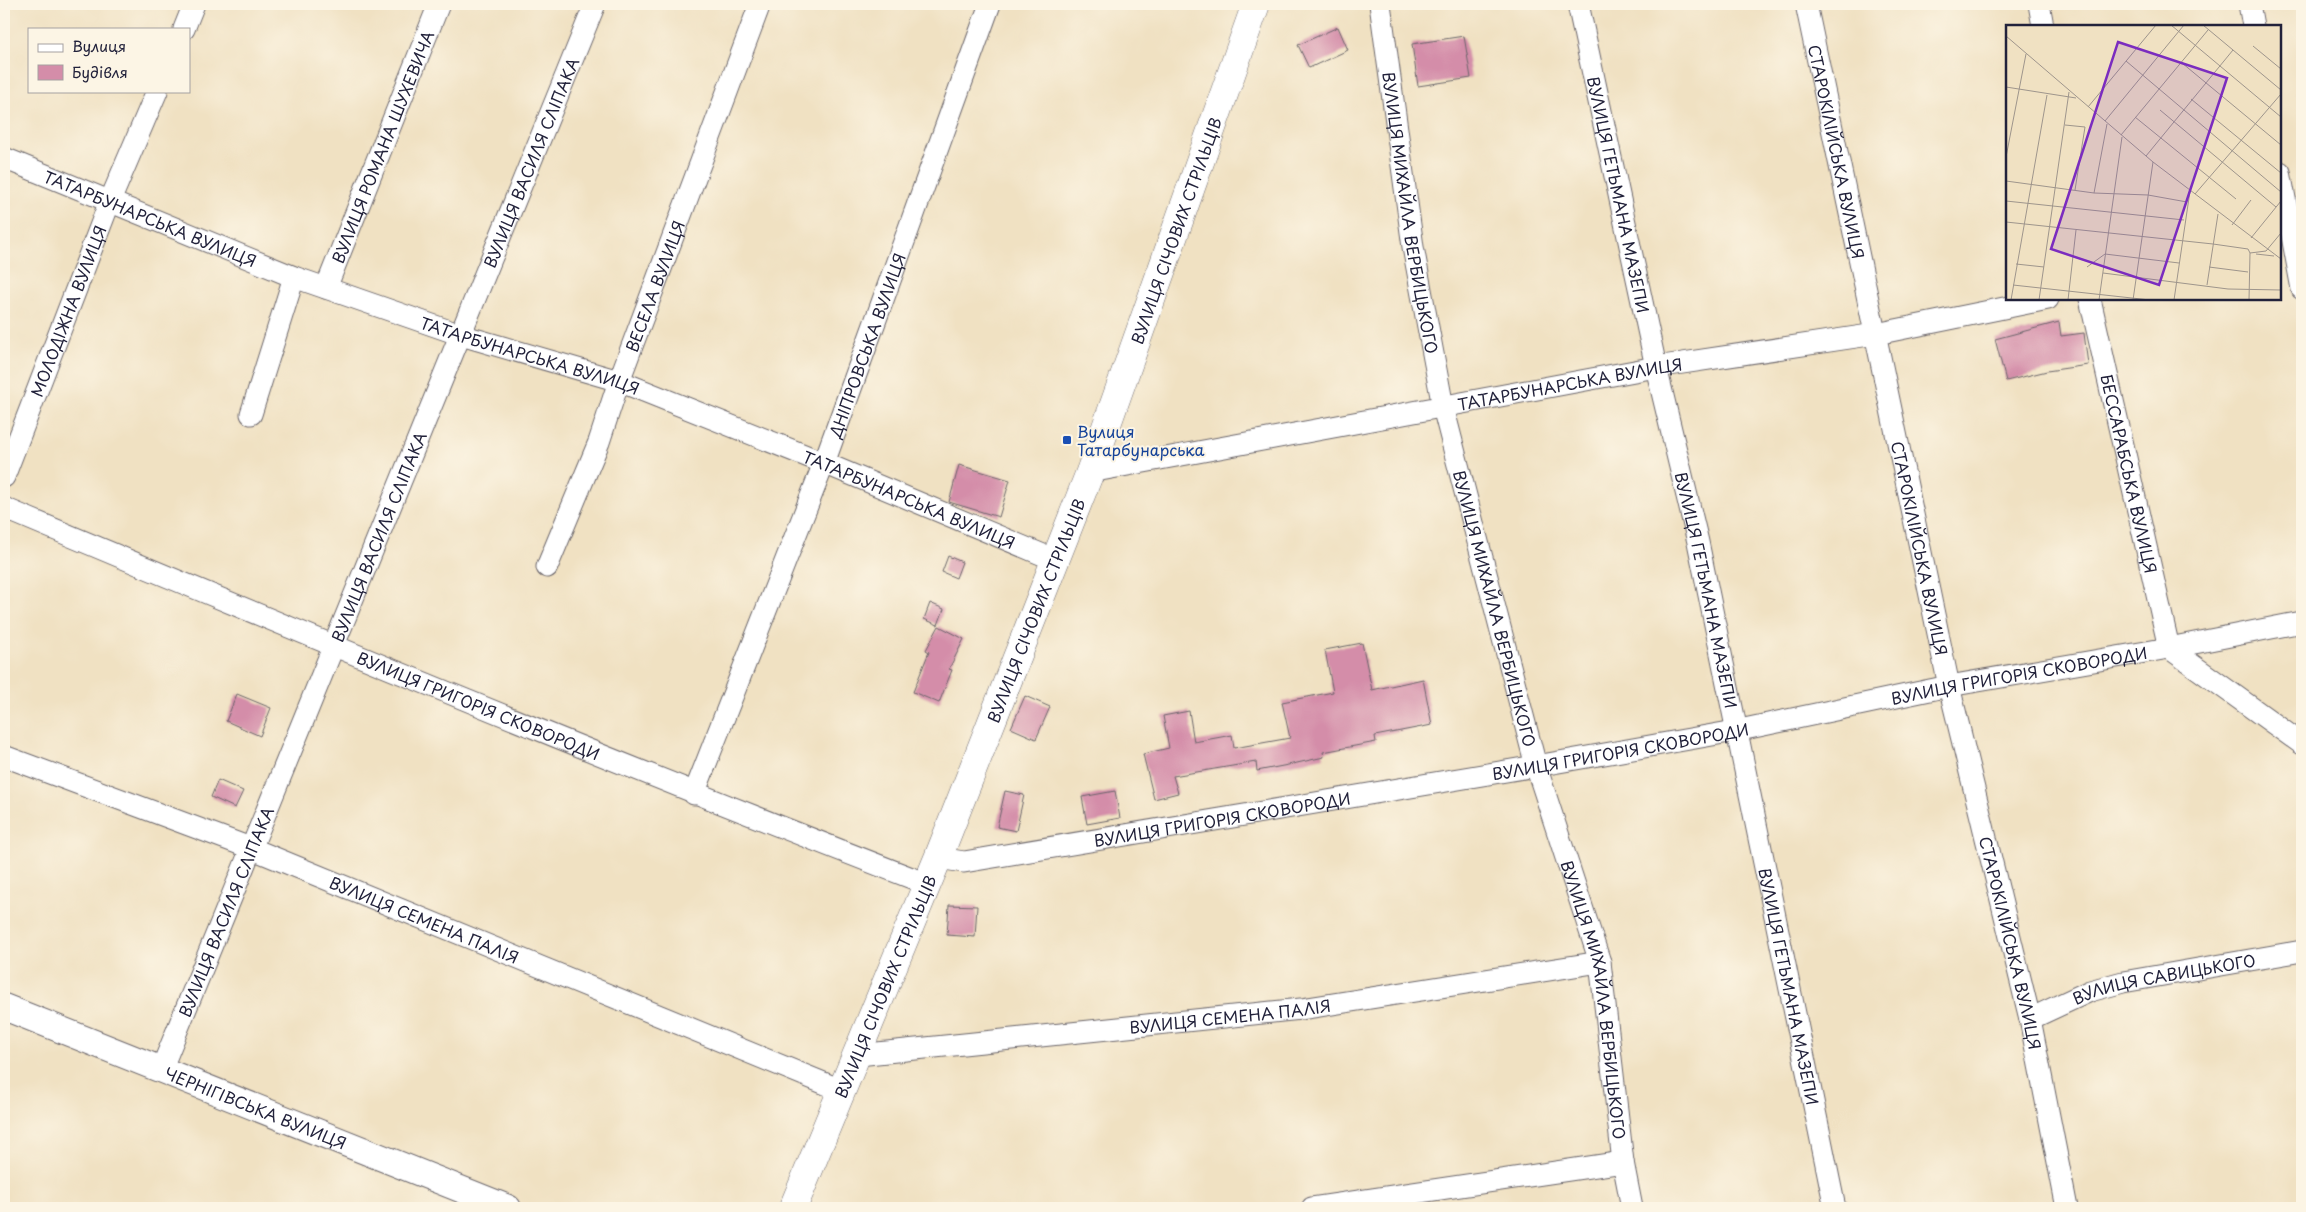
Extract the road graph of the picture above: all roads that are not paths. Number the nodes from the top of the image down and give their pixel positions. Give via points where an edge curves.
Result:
1 (194, 4) edge
2 (439, 4) edge
3 (595, 4) edge
4 (760, 4) edge
5 (990, 4) edge
6 (1256, 4) edge
7 (1380, 4) edge
8 (1578, 4) edge
9 (1806, 4) edge
10 (2039, 4) edge
11 (2249, 4) edge
12 (2043, 25) edge
13 (2253, 25) edge
14 (184, 28) edge
15 (157, 92) edge
16 (4, 158) edge
17 (2281, 179) edge
18 (110, 201) junction
19 (2292, 258) edge
20 (294, 277) junction
21 (326, 288) junction
22 (2302, 289) edge
23 (2043, 300) edge
24 (2090, 300) edge
25 (461, 334) junction
26 (1876, 334) junction
27 (1656, 367) junction
28 (619, 381) junction
29 (1443, 407) junction
30 (251, 414) dead end
31 (824, 463) junction
32 (1090, 472) junction
33 (4, 476) edge
34 (4, 508) edge
35 (1054, 560) junction
36 (547, 567) dead end
37 (2302, 622) edge
38 (335, 648) junction
39 (2169, 648) junction
40 (1949, 686) junction
41 (1735, 730) junction
42 (2302, 744) edge
43 (4, 756) edge
44 (1536, 766) junction
45 (694, 794) junction
46 (253, 848) junction
47 (938, 858) junction
48 (927, 884) junction
49 (2302, 951) edge
50 (1600, 962) junction
51 (4, 1006) edge
52 (2030, 1019) junction
53 (858, 1055) junction
54 (161, 1070) junction
55 (842, 1091) junction
56 (1623, 1162) junction
57 (508, 1208) edge
58 (793, 1208) edge
59 (1312, 1208) edge
60 (1632, 1208) edge
61 (1835, 1208) edge
62 (2067, 1208) edge

1 - 14 street
2 - 21 street, ВУЛИЦЯ РОМАНА ШУХЕВИЧА
3 - 25 street, ВУЛИЦЯ ВАСИЛЯ СЛІПАКА
4 - 28 street, ВЕСЕЛА ВУЛИЦЯ
5 - 31 street, ДНІПРОВСЬКА ВУЛИЦЯ
6 - 32 main road, ВУЛИЦЯ СІЧОВИХ СТРІЛЬЦІВ
7 - 29 street, ВУЛИЦЯ МИХАЙЛА ВЕРБИЦЬКОГО via 1412,238
8 - 27 street, ВУЛИЦЯ ГЕТЬМАНА МАЗЕПИ
9 - 26 street, СТАРОКІЛІЙСЬКА ВУЛИЦЯ
10 - 12 street
11 - 13 street
15 - 18 street, МОЛОДІЖНА ВУЛИЦЯ
16 - 18 street, ТАТАРБУНАРСЬКА ВУЛИЦЯ
17 - 19 street
18 - 20 street, ТАТАРБУНАРСЬКА ВУЛИЦЯ
18 - 33 street, МОЛОДІЖНА ВУЛИЦЯ
19 - 22 street
20 - 21 street, ТАТАРБУНАРСЬКА ВУЛИЦЯ
20 - 30 street
21 - 25 street, ТАТАРБУНАРСЬКА ВУЛИЦЯ
23 - 26 street, ТАТАРБУНАРСЬКА ВУЛИЦЯ
24 - 39 street, БЕССАРАБСЬКА ВУЛИЦЯ
25 - 28 street, ТАТАРБУНАРСЬКА ВУЛИЦЯ
25 - 38 street, ВУЛИЦЯ ВАСИЛЯ СЛІПАКА
26 - 27 street, ТАТАРБУНАРСЬКА ВУЛИЦЯ
26 - 40 street, СТАРОКІЛІЙСЬКА ВУЛИЦЯ
27 - 29 street, ТАТАРБУНАРСЬКА ВУЛИЦЯ
27 - 41 street, ВУЛИЦЯ ГЕТЬМАНА МАЗЕПИ via 1698,542
28 - 31 street, ТАТАРБУНАРСЬКА ВУЛИЦЯ
28 - 36 street, ВЕСЕЛА ВУЛИЦЯ via 599,442
29 - 32 street, ТАТАРБУНАРСЬКА ВУЛИЦЯ
29 - 44 street, ВУЛИЦЯ МИХАЙЛА ВЕРБИЦЬКОГО
31 - 35 street, ТАТАРБУНАРСЬКА ВУЛИЦЯ
31 - 45 street, ДНІПРОВСЬКА ВУЛИЦЯ
32 - 35 main road, ВУЛИЦЯ СІЧОВИХ СТРІЛЬЦІВ
34 - 38 street, ВУЛИЦЯ ГРИГОРІЯ СКОВОРОДИ
35 - 47 main road, ВУЛИЦЯ СІЧОВИХ СТРІЛЬЦІВ
37 - 39 street, ВУЛИЦЯ ГРИГОРІЯ СКОВОРОДИ
38 - 45 street, ВУЛИЦЯ ГРИГОРІЯ СКОВОРОДИ
38 - 46 street, ВУЛИЦЯ ВАСИЛЯ СЛІПАКА
39 - 40 street, ВУЛИЦЯ ГРИГОРІЯ СКОВОРОДИ
39 - 42 street
40 - 41 street, ВУЛИЦЯ ГРИГОРІЯ СКОВОРОДИ
40 - 52 street, СТАРОКІЛІЙСЬКА ВУЛИЦЯ
41 - 44 street, ВУЛИЦЯ ГРИГОРІЯ СКОВОРОДИ
41 - 61 street, ВУЛИЦЯ ГЕТЬМАНА МАЗЕПИ
43 - 46 street, ВУЛИЦЯ СЕМЕНА ПАЛІЯ
44 - 47 street, ВУЛИЦЯ ГРИГОРІЯ СКОВОРОДИ via 964,862
44 - 50 street, ВУЛИЦЯ МИХАЙЛА ВЕРБИЦЬКОГО
45 - 48 street, ВУЛИЦЯ ГРИГОРІЯ СКОВОРОДИ
46 - 54 street, ВУЛИЦЯ ВАСИЛЯ СЛІПАКА
46 - 55 street, ВУЛИЦЯ СЕМЕНА ПАЛІЯ
47 - 48 main road, ВУЛИЦЯ СІЧОВИХ СТРІЛЬЦІВ
48 - 53 main road, ВУЛИЦЯ СІЧОВИХ СТРІЛЬЦІВ
49 - 52 street, ВУЛИЦЯ САВИЦЬКОГО via 2123,982 2090,992
50 - 53 street, ВУЛИЦЯ СЕМЕНА ПАЛІЯ via 1301,1009
50 - 56 street, ВУЛИЦЯ МИХАЙЛА ВЕРБИЦЬКОГО
51 - 54 street, ЧЕРНІГІВСЬКА ВУЛИЦЯ
52 - 62 street, СТАРОКІЛІЙСЬКА ВУЛИЦЯ
53 - 55 main road, ВУЛИЦЯ СІЧОВИХ СТРІЛЬЦІВ
54 - 57 street, ЧЕРНІГІВСЬКА ВУЛИЦЯ
55 - 58 main road, ВУЛИЦЯ СІЧОВИХ СТРІЛЬЦІВ
56 - 59 street
56 - 60 street, ВУЛИЦЯ МИХАЙЛА ВЕРБИЦЬКОГО

